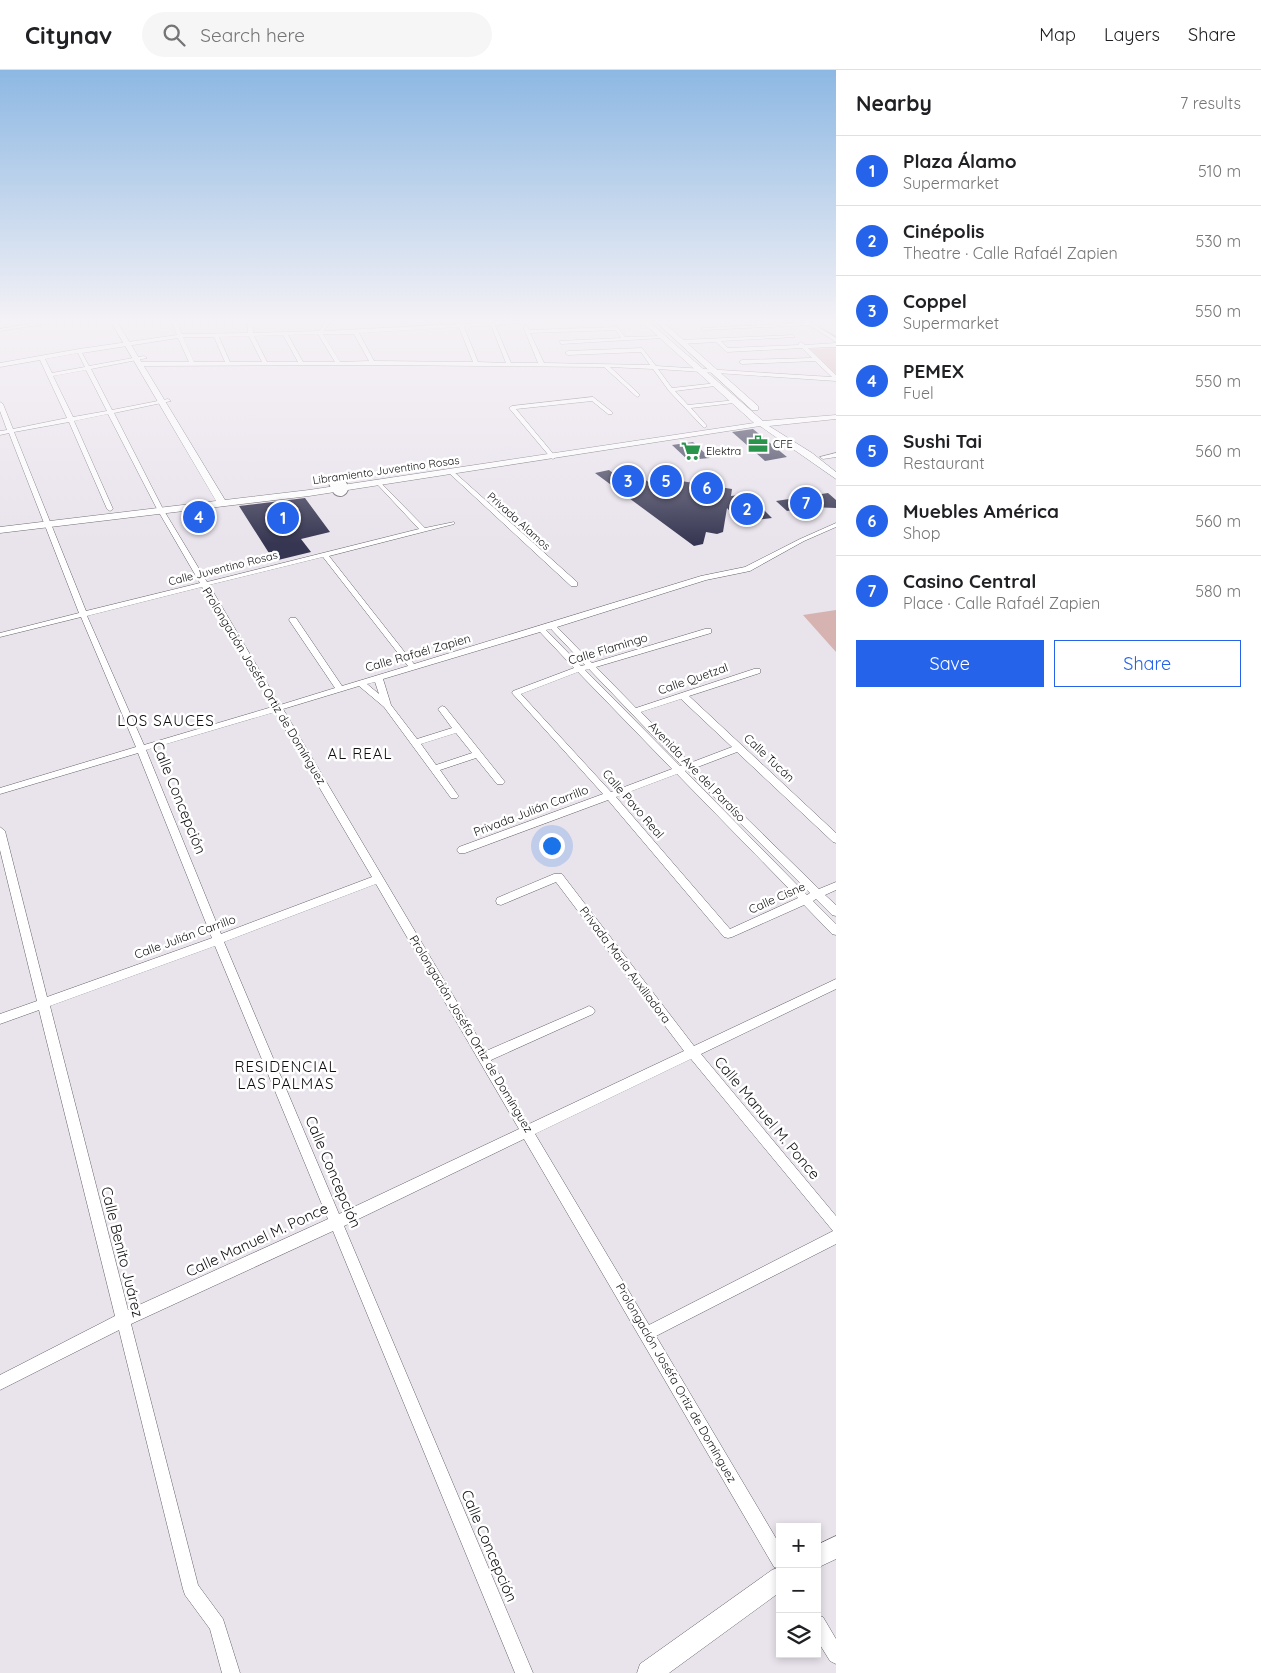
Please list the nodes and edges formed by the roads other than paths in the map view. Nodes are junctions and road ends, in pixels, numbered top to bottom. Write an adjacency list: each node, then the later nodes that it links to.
1 (59, 395): 16 (street)
2 (102, 395): 12 (street, Prolongación Joséfa Ortiz de Domínguez)
3 (161, 395): 7 (main road)
4 (676, 395): 10 (street)
5 (726, 395): 8 (main road)
6 (738, 395): 17 (main road)
7 (165, 402): 12 (street); 30 (main road)
8 (734, 402): 10 (street); 15 (main road)
9 (0, 404): 20 (street, Calle Concepción)
10 (687, 407): 19 (street)
11 (836, 410): 17 (main road)
12 (111, 411): 16 (street); 31 (street, Prolongación Joséfa Ortiz de Domínguez)
13 (610, 413): 22 (street)
14 (836, 417): 18 (main road, Libramiento Juventino Rosas)
15 (752, 418): 17 (main road); 19 (main road, Libramiento Juventino Rosas)
16 (71, 420): 20 (street); 32 (street)
17 (762, 420): 18 (main road, Libramiento Juventino Rosas); 22 (main road, Libramiento Juventino Rosas); 27 (main road)
18 (773, 422): 24 (main road)
19 (704, 426): 22 (main road, Libramiento Juventino Rosas)
20 (10, 431): 21 (street); 33 (street, Calle Concepción)
21 (0, 433)
22 (551, 453): 26 (main road, Libramiento Juventino Rosas); 29 (main road, Libramiento Juventino Rosas)
23 (836, 455): 24 (street)
24 (823, 457): 25 (main road)
25 (836, 467)
26 (451, 472): 28 (main road, Libramiento Juventino Rosas); 40 (street, Privada Alamos)
27 (836, 476)
28 (379, 483): 29 (main road, Libramiento Juventino Rosas); 38 (street)
29 (338, 485): 30 (main road, Libramiento Juventino Rosas)
30 (224, 499): 31 (main road, Libramiento Juventino Rosas)
31 (158, 506): 32 (main road, Libramiento Juventino Rosas); 33 (main road, Libramiento Juventino Rosas); 41 (street, Prolongación Joséfa Ortiz de Domínguez)
32 (110, 509): 33 (main road, Libramiento Juventino Rosas)
33 (47, 520): 34 (main road, Libramiento Juventino Rosas); 37 (main road, Libramiento Juventino Rosas); 42 (street, Calle Concepción)
34 (0, 523)
35 (452, 523): 38 (street, Calle Juventino Rosas)
36 (836, 524): 44 (street, Calle Rafaél Zapien)
37 (0, 530)
38 (423, 530): 39 (street, Calle Juventino Rosas)
39 (325, 555): 41 (street, Calle Juventino Rosas); 49 (street)
40 (574, 584)
41 (205, 585): 42 (street, Calle Juventino Rosas); 58 (street, Prolongación Joséfa Ortiz de Domínguez)
42 (83, 614): 47 (street, Calle Juventino Rosas); 63 (street, Calle Concepción)
43 (293, 620): 54 (street)
44 (552, 626): 45 (street, Calle Rafaél Zapien); 48 (street, Avenida Ave del Paraíso)
45 (542, 630): 49 (street, Calle Rafaél Zapien); 50 (street, Avenida Ave del Paraíso)
46 (708, 631): 48 (street, Calle Flamingo)
47 (0, 635)
48 (590, 665): 50 (street, Calle Flamingo); 60 (street, Avenida Ave del Paraíso)
49 (413, 668): 52 (street, Calle Rafaél Zapien)
50 (579, 669): 55 (street, Calle Flamingo); 68 (street, Avenida Ave del Paraíso)
51 (757, 671): 56 (street, Calle Quetzal)
52 (378, 678): 53 (street, Calle Rafaél Zapien); 57 (street)
53 (360, 684): 54 (street, Calle Rafaél Zapien); 57 (street)
54 (340, 689): 58 (street, Calle Rafaél Zapien)
55 (516, 693): 71 (street, Calle Pavo Real)
56 (683, 696): 60 (street, Calle Quetzal); 64 (street, Calle Tucán)
57 (387, 705): 62 (street)
58 (277, 708): 63 (street, Calle Rafaél Zapien); 76 (street, Prolongación Joséfa Ortiz de Domínguez)
59 (442, 709): 61 (street)
60 (636, 712): 66 (street, Avenida Ave del Paraíso)
61 (458, 729): 62 (street); 65 (street)
62 (414, 743): 67 (street)
63 (141, 748): 70 (street, Calle Rafaél Zapien); 84 (street, Calle Concepción)
64 (739, 748): 66 (street); 74 (street, Calle Tucán)
65 (478, 754): 67 (street); 69 (street)
66 (688, 766): 68 (street); 78 (street, Avenida Ave del Paraíso)
67 (434, 769): 72 (street)
68 (677, 770): 71 (street); 79 (street, Avenida Ave del Paraíso)
69 (500, 782)
70 (0, 791)
71 (609, 795): 75 (street, Privada Julián Carrillo); 83 (street, Calle Pavo Real)
72 (454, 796)
73 (0, 831): 86 (street, Calle Benito Juárez)
74 (836, 840)
75 (462, 850)
76 (378, 879): 84 (street, Calle Julián Carrillo); 90 (street, Prolongación Joséfa Ortiz de Domínguez)
77 (836, 886): 78 (street, Calle Cisne)
78 (818, 894): 79 (street, Calle Cisne); 81 (street, Avenida Ave del Paraíso)
79 (805, 899): 82 (street, Avenida Ave del Paraíso); 83 (street, Calle Cisne)
80 (501, 901): 89 (street, Privada María Auxiliadora)
81 (836, 912)
82 (836, 932)
83 (728, 934)
84 (218, 940): 86 (street, Calle Julián Carrillo); 92 (street, Calle Concepción)
85 (836, 984): 89 (street, Calle Manuel M. Ponce)
86 (42, 1004): 88 (street, Calle Julián Carrillo); 95 (street, Calle Benito Juárez)
87 (589, 1011): 90 (street)
88 (0, 1020)
89 (693, 1053): 91 (street, Calle Manuel M. Ponce); 93 (street, Calle Manuel M. Ponce)
90 (484, 1057): 91 (street, Prolongación Joséfa Ortiz de Domínguez)
91 (528, 1130): 92 (street, Calle Manuel M. Ponce); 96 (street, Prolongación Joséfa Ortiz de Domínguez)
92 (337, 1222): 95 (street, Calle Manuel M. Ponce); 105 (street, Calle Concepción)
93 (836, 1226)
94 (836, 1236): 96 (street)
95 (123, 1320): 97 (street, Calle Manuel M. Ponce); 104 (street, Calle Benito Juárez)
96 (646, 1333): 99 (street, Prolongación Joséfa Ortiz de Domínguez)
97 (0, 1383)
98 (836, 1547): 100 (main road)
99 (776, 1553)
100 (821, 1555)
101 (776, 1581): 106 (main road)
102 (821, 1630): 103 (street)
103 (836, 1654)
104 (231, 1673)
105 (524, 1673)
106 (649, 1673)

